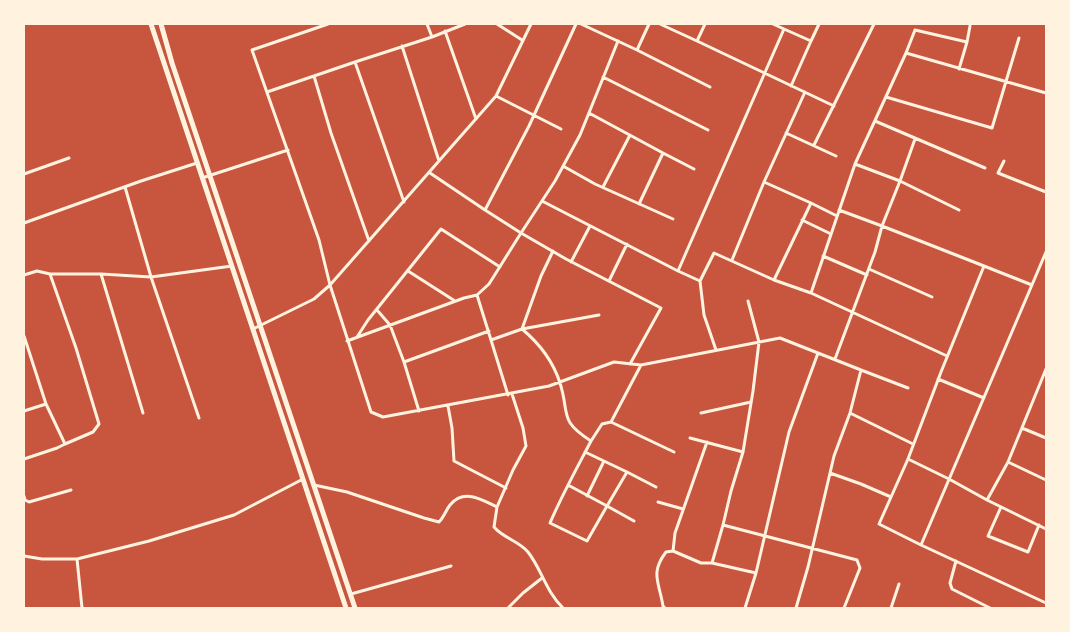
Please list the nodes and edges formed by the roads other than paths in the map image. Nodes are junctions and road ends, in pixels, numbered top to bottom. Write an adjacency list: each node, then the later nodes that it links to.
1 (151, 24): 59 (main road)
2 (161, 24): 66 (main road)
3 (327, 24): 37 (street)
4 (427, 24): 19 (street)
5 (464, 24): 18 (street)
6 (497, 24): 21 (street)
7 (530, 24): 21 (street)
8 (576, 24): 44 (street)
9 (581, 24): 22 (street)
10 (649, 24): 27 (street)
11 (660, 24): 23 (street)
12 (705, 24): 23 (street)
13 (773, 24): 17 (street)
14 (819, 24): 24 (street)
15 (874, 24): 42 (street)
16 (970, 26): 25 (street)
17 (784, 29): 24 (street); 31 (street)
18 (445, 31): 19 (street); 45 (street)
19 (432, 37): 26 (street)
20 (1019, 38): 34 (street)
21 (522, 40): 40 (street)
22 (618, 41): 27 (street); 33 (street)
23 (697, 41): 31 (street)
24 (811, 41): 35 (street)
25 (967, 42): 28 (street); 30 (street)
26 (402, 46): 29 (street); 57 (street)
27 (637, 50): 36 (street)
28 (906, 53): 30 (street); 41 (street)
29 (355, 62): 32 (street); 74 (street)
30 (960, 69): 34 (street)
31 (764, 74): 35 (street); 100 (street)
32 (314, 76): 37 (street); 88 (street)
33 (603, 77): 43 (street); 48 (street)
34 (1007, 82): 39 (street); 41 (street)
35 (791, 86): 38 (street)
36 (710, 87)
37 (267, 92): 53 (street)
38 (805, 92): 42 (street); 49 (street)
39 (1046, 93)
40 (496, 96): 44 (street); 45 (street)
41 (886, 97): 46 (street)
42 (834, 106): 52 (street)
43 (589, 113): 50 (street); 61 (street)
44 (534, 115): 47 (street); 77 (street)
45 (476, 119): 57 (street)
46 (874, 121): 51 (street); 60 (street)
47 (561, 129)
48 (708, 130)
49 (786, 133): 52 (street); 69 (street)
50 (630, 135): 54 (street); 71 (street)
51 (915, 139): 62 (street); 68 (street)
52 (814, 146): 55 (street)
53 (288, 150): 66 (street); 109 (street)
54 (663, 153): 63 (street); 76 (street)
55 (836, 156)
56 (69, 158): 65 (street)
57 (440, 161): 64 (street)
58 (1004, 161): 72 (street)
59 (197, 163): 67 (main road); 70 (street)
60 (855, 164): 68 (street); 78 (street)
61 (563, 166): 71 (street); 73 (street)
62 (985, 168)
63 (694, 169)
64 (430, 173): 74 (street); 77 (street)
65 (24, 174)
66 (210, 175): 67 (street); 120 (main road)
67 (202, 178): 95 (main road)
68 (900, 181): 79 (street); 85 (street)
69 (764, 182): 75 (street); 93 (street)
70 (125, 187): 83 (street); 105 (street)
71 (603, 188): 76 (street)
72 (1046, 192)
73 (542, 201): 84 (street); 86 (street)
74 (404, 202): 88 (street)
75 (811, 203): 80 (street); 82 (street)
76 (640, 204): 81 (street)
77 (485, 210): 86 (street)
78 (839, 210): 80 (street); 85 (street)
79 (958, 210)
80 (837, 216): 87 (street)
81 (672, 219)
82 (802, 220): 87 (street); 106 (street)
83 (24, 223)
84 (590, 226): 89 (street); 94 (street)
85 (882, 226): 96 (street); 98 (street)
86 (521, 233): 90 (street); 97 (street)
87 (831, 234): 92 (street)
88 (369, 241): 109 (street)
89 (627, 244): 100 (street); 107 (street)
90 (553, 251): 94 (street); 122 (street)
91 (1046, 252): 110 (street)
92 (823, 256): 104 (street); 111 (street)
93 (732, 260): 106 (street); 108 (street)
94 (571, 262): 107 (street)
95 (232, 266): 105 (street); 121 (main road)
96 (984, 266): 110 (street); 131 (street)
97 (500, 267): 99 (street); 112 (street)
98 (869, 269): 104 (street); 113 (street)
99 (408, 271): 114 (street); 116 (street)
100 (678, 271): 108 (street)
101 (50, 274): 102 (street); 103 (street); 158 (street)
102 (101, 274): 105 (street); 148 (street)
103 (24, 275)
104 (867, 275): 117 (street)
105 (151, 278): 151 (street)
106 (774, 280): 111 (street)
107 (609, 281): 134 (street)
108 (700, 281): 129 (street)
109 (330, 285): 120 (street); 127 (street)
110 (1032, 285): 142 (street)
111 (810, 293): 117 (street)
112 (477, 295): 114 (street); 123 (street)
113 (932, 297)
114 (455, 301): 119 (street)
115 (748, 301): 128 (street)
116 (376, 310): 119 (street); 125 (street)
117 (853, 312): 131 (street); 132 (street)
118 (599, 314): 122 (street)
119 (390, 325): 125 (street); 133 (street)
120 (261, 326): 121 (street); 172 (main road)
121 (253, 329): 169 (main road)
122 (522, 330): 126 (street); 139 (street)
123 (489, 331): 126 (street); 133 (street)
124 (24, 336): 144 (street)
125 (357, 337): 127 (street)
126 (491, 340): 141 (street)
127 (347, 341): 147 (street)
128 (759, 342): 129 (street); 130 (street); 143 (street)
129 (716, 350): 135 (street)
130 (818, 353): 132 (street); 190 (street)
131 (947, 356): 138 (street)
132 (835, 359): 137 (street)
133 (404, 362): 147 (street)
134 (630, 364): 135 (street); 139 (street)
135 (641, 365): 152 (street)
136 (1046, 369): 153 (street)
137 (861, 370): 140 (street); 150 (street)
138 (938, 379): 142 (street); 159 (street)
139 (560, 382): 141 (street); 156 (street)
140 (908, 388)
141 (510, 394): 145 (street); 175 (street)
142 (984, 398): 170 (street)
143 (751, 402): 149 (street); 162 (street)
144 (46, 404): 146 (street); 158 (street)
145 (448, 406): 147 (street); 175 (street)
146 (24, 411)
147 (419, 411)
148 (143, 413)
149 (701, 413)
150 (850, 413): 159 (street); 168 (street)
151 (198, 418)
152 (611, 422): 156 (street); 161 (street)
153 (1022, 428): 155 (street); 166 (street)
154 (690, 438): 157 (street)
155 (1046, 438)
156 (591, 441): 160 (street)
157 (707, 442): 162 (street); 185 (street)
158 (64, 444): 163 (street)
159 (913, 444): 164 (street)
160 (585, 452): 165 (street); 173 (street)
161 (674, 452)
162 (743, 452): 187 (street)
163 (24, 459)
164 (908, 459): 170 (street); 179 (street)
165 (604, 461): 167 (street); 178 (street)
166 (1008, 462): 171 (street); 180 (street)
167 (627, 472): 174 (street); 182 (street)
168 (830, 473): 179 (street); 192 (street)
169 (303, 479): 195 (street); 205 (main road)
170 (949, 479): 180 (street); 191 (street)
171 (1046, 480)
172 (314, 485): 183 (street); 202 (main road)
173 (568, 485): 178 (street); 182 (street)
174 (656, 487)
175 (506, 488): 183 (street)
176 (71, 490): 177 (street)
177 (24, 496)
178 (587, 496): 182 (street)
179 (891, 497): 191 (street)
180 (988, 500): 184 (street)
181 (658, 502): 185 (street)
182 (607, 506): 186 (street)
183 (497, 507): 200 (street)
184 (1001, 507): 188 (street); 188 (street)
185 (683, 509): 193 (street)
186 (634, 521)
187 (723, 525): 190 (street); 197 (street)
188 (1039, 525): 189 (street)
189 (1046, 528)
190 (765, 536): 192 (street); 199 (street)
191 (921, 545): 196 (street)
192 (812, 548): 211 (street); 212 (street)
193 (674, 551): 197 (street); 209 (street)
194 (24, 556): 195 (street)
195 (77, 558): 204 (street)
196 (956, 561): 203 (street); 214 (street)
197 (712, 563): 199 (street)
198 (451, 566): 202 (street)
199 (756, 573): 210 (street)
200 (542, 578): 207 (street); 208 (street)
201 (899, 584): 213 (street)
202 (351, 594): 206 (main road)
203 (1046, 603)
204 (82, 608)
205 (346, 608)
206 (355, 608)
207 (508, 608)
208 (563, 608)
209 (665, 608)
210 (745, 608)
211 (796, 608)
212 (844, 608)
213 (891, 608)
214 (990, 608)

